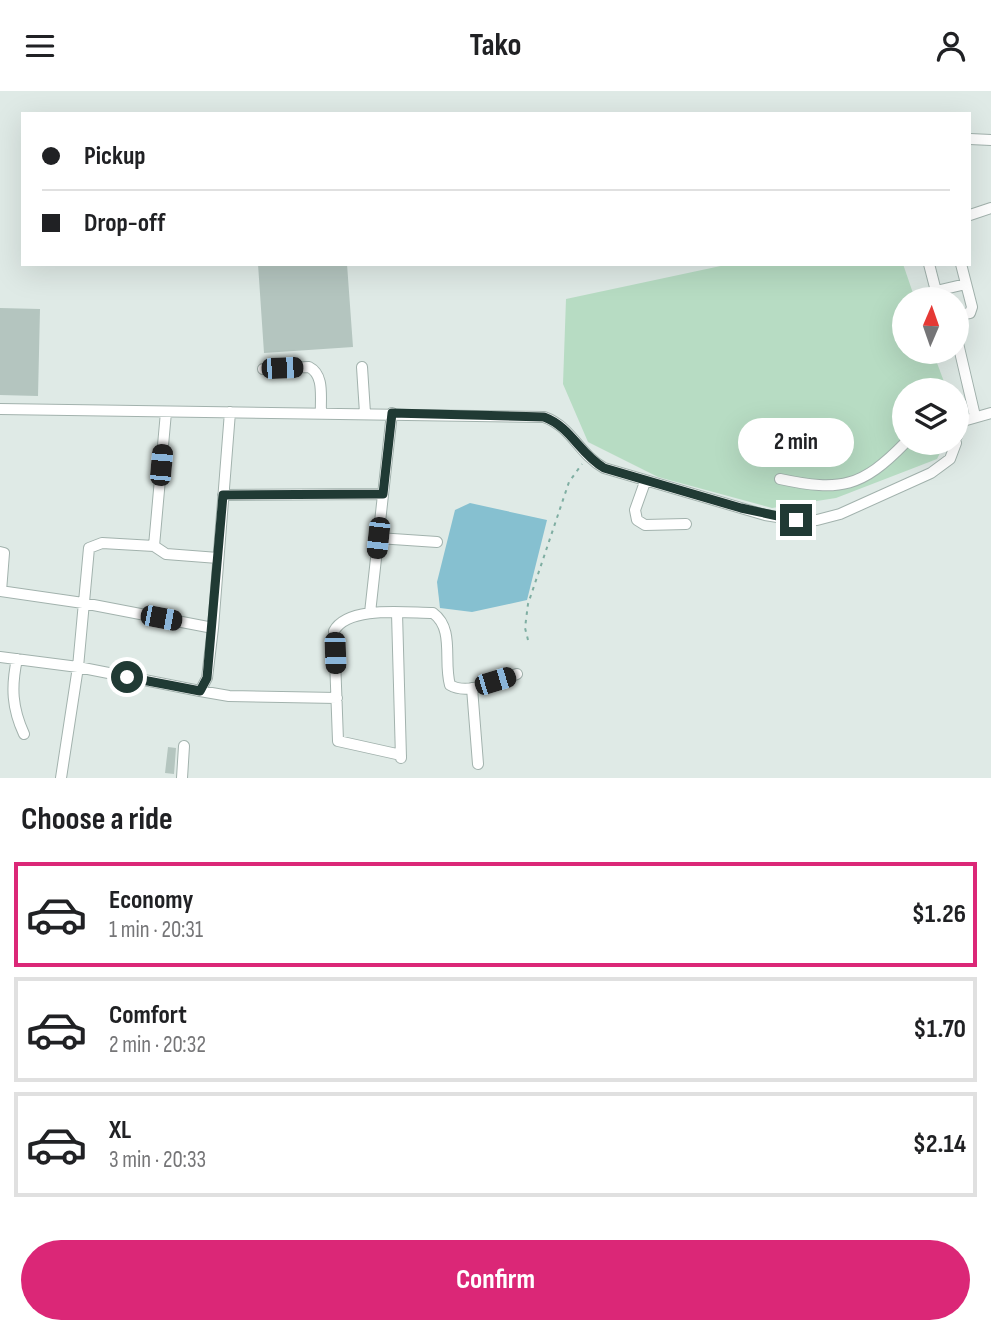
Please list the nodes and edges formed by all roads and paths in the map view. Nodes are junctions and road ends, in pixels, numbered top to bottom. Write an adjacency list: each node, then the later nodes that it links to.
1 (971, 139): 2 (street)
2 (991, 140)
3 (991, 208): 4 (street)
4 (971, 215)
5 (930, 266): 8 (street)
6 (962, 266): 7 (street)
7 (966, 284): 9 (street); 10 (street)
8 (935, 287)
9 (958, 287)
10 (967, 287)
11 (963, 364): 21 (street)
12 (362, 367): 18 (street)
13 (263, 369): 17 (street)
14 (0, 409): 15 (street)
15 (166, 412): 16 (street); 33 (street)
16 (230, 412): 17 (street); 29 (street)
17 (321, 413): 18 (street)
18 (365, 413): 19 (street)
19 (392, 413): 25 (street); 28 (street)
20 (991, 413): 21 (street)
21 (975, 416): 22 (street)
22 (969, 418)
23 (894, 455): 26 (street)
24 (952, 455): 27 (street)
25 (588, 459): 27 (street); 41 (path)
26 (780, 479)
27 (645, 482): 30 (street)
28 (383, 494): 29 (street); 31 (street)
29 (223, 495): 35 (street)
30 (686, 524)
31 (378, 538): 32 (street); 38 (street)
32 (437, 542)
33 (153, 546): 35 (street); 37 (street)
34 (0, 552): 36 (street)
35 (218, 558): 40 (street)
36 (1, 591): 37 (street)
37 (83, 603): 40 (street); 44 (street)
38 (370, 613): 39 (street); 48 (street)
39 (397, 613): 46 (street); 48 (street)
40 (213, 628): 47 (street)
41 (528, 641)
42 (0, 657): 43 (street)
43 (17, 659): 44 (street); 49 (street)
44 (78, 667): 47 (street); 52 (street)
45 (517, 674): 46 (street)
46 (472, 688): 51 (street)
47 (200, 691): 48 (street)
48 (337, 698)
49 (24, 734)
50 (184, 746): 53 (street)
51 (478, 764)
52 (61, 778)
53 (182, 778)

